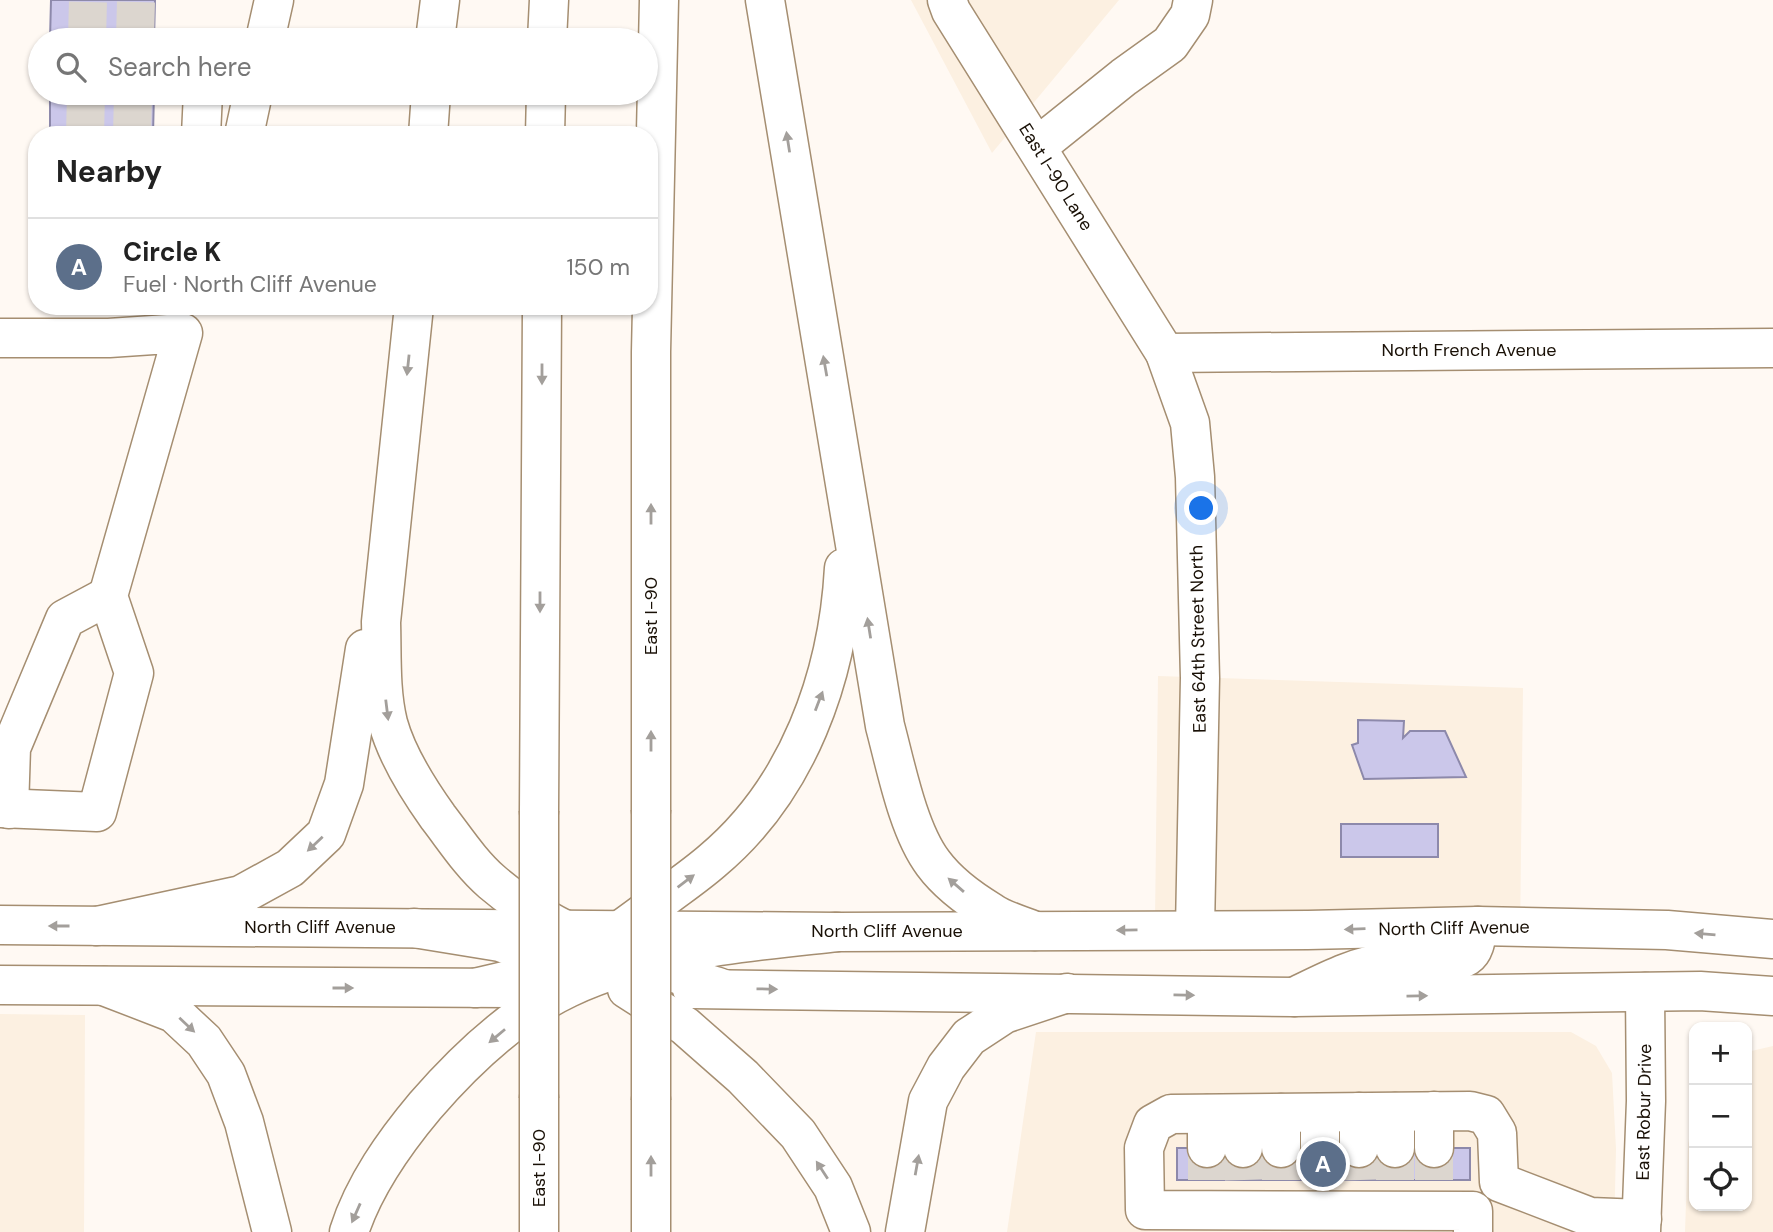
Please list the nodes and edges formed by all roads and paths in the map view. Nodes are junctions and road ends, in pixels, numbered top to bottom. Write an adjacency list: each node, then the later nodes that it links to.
1 (274, 0): 8 (main road)
2 (440, 0): 9 (main road)
3 (548, 0): 10 (main road)
4 (659, 0): 11 (main road, East I-90, one-way to 4, bridge)
5 (765, 0): 32 (main road, one-way to 5)
6 (947, 0): 22 (main road, East I-90 Lane)
7 (1193, 0): 22 (main road)
8 (268, 28)
9 (436, 28)
10 (547, 28)
11 (658, 44)
12 (202, 105): 17 (main road)
13 (250, 105): 18 (main road)
14 (430, 105): 19 (main road)
15 (546, 105): 20 (main road)
16 (657, 105): 21 (main road, East I-90, one-way to 16, bridge)
17 (201, 126)
18 (246, 126)
19 (429, 126)
20 (545, 126)
21 (656, 126)
22 (1038, 146): 30 (main road, East I-90 Lane)
23 (413, 315): 31 (main road, one-way to 31)
24 (542, 315): 58 (main road, East I-90, one-way to 58, bridge)
25 (652, 315): 59 (main road, East I-90, one-way to 25, bridge)
26 (187, 320): 27 (main road); 33 (main road)
27 (110, 322): 28 (main road)
28 (0, 338)
29 (1773, 348): 30 (main road, North French Avenue)
30 (1165, 353): 38 (main road, East 64th Street North)
31 (402, 423): 36 (main road, one-way to 36); 41 (main road, one-way to 41)
32 (837, 433): 39 (main road, one-way to 32); 41 (main road, one-way to 32)
33 (108, 596): 34 (main road); 34 (main road)
34 (5, 809)
35 (0, 925): 36 (main road, North Cliff Avenue, one-way to 35)
36 (97, 926): 41 (main road, North Cliff Avenue)
37 (1478, 926): 38 (main road, North Cliff Avenue, one-way to 38); 40 (main road, North Cliff Avenue, one-way to 37); 47 (main road)
38 (1195, 929): 39 (main road, North Cliff Avenue, one-way to 39)
39 (1035, 931): 41 (main road, North Cliff Avenue)
40 (1773, 939)
41 (597, 960): 43 (main road, one-way to 41); 45 (main road, one-way to 45); 57 (main road, one-way to 57); 60 (main road, one-way to 41)
42 (0, 985): 43 (main road)
43 (104, 986): 56 (main road, one-way to 56)
44 (1644, 992): 46 (main road); 47 (main road, one-way to 44); 55 (main road, East Robur Drive)
45 (1067, 993): 47 (main road, one-way to 47); 61 (main road, one-way to 45)
46 (1773, 996)
47 (1294, 998)
48 (1434, 1111): 51 (main road); 52 (main road); 53 (main road)
49 (1281, 1163): 49 (main road); 50 (main road); 50 (main road)
50 (1320, 1163): 51 (main road); 51 (main road)
51 (1377, 1163): 52 (main road)
52 (1434, 1180): 54 (main road)
53 (1499, 1182): 54 (main road); 55 (main road)
54 (1473, 1221)
55 (1641, 1225)
56 (272, 1232)
57 (349, 1232)
58 (539, 1232)
59 (651, 1232)
60 (851, 1232)
61 (905, 1232)

